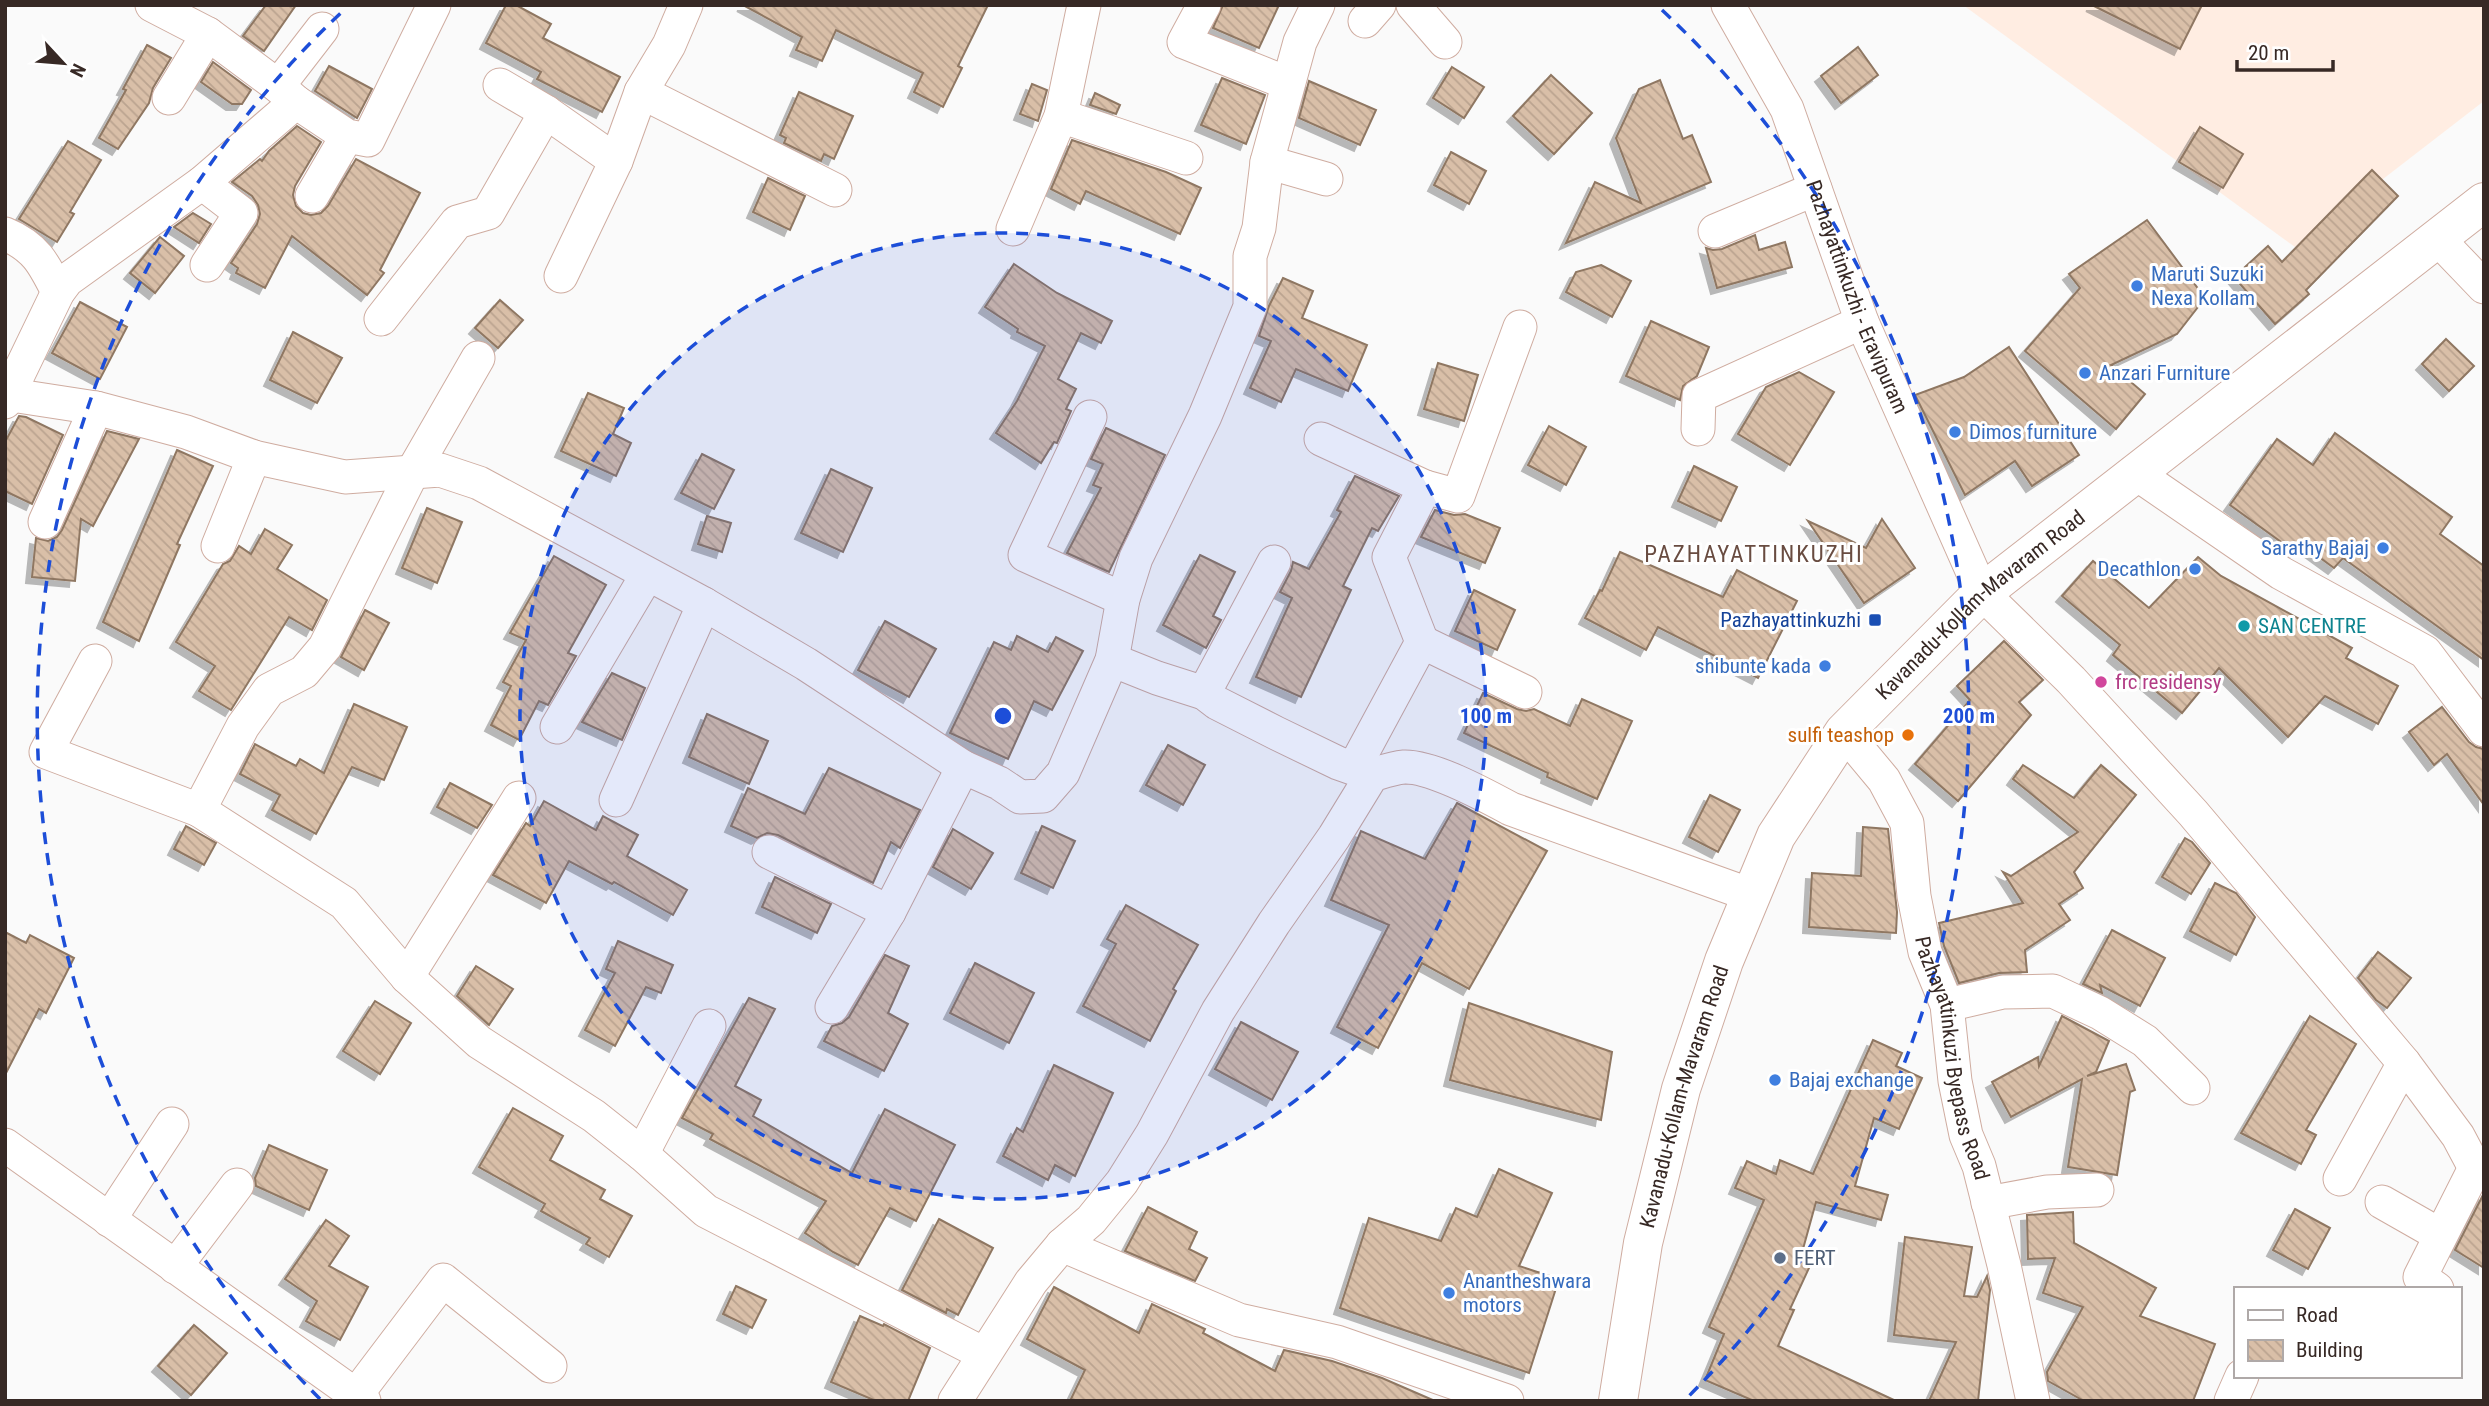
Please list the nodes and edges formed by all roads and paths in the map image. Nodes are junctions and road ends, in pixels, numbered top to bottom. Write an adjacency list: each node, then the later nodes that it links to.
1 (152, 5): 9 (street)
2 (434, 5): 19 (street)
3 (686, 5): 14 (street)
4 (1084, 5): 18 (street)
5 (1204, 5): 12 (street)
6 (1318, 5): 12 (street)
7 (1413, 5): 11 (street)
8 (1728, 5): 25 (street, Pazhayattinkuzhi - Eravipuram)
9 (194, 20): 15 (street); 16 (street)
10 (322, 30): 15 (street)
11 (1445, 42)
12 (1287, 82): 22 (street)
13 (500, 85): 17 (street)
14 (641, 92): 21 (street); 26 (street)
15 (287, 94): 19 (street); 24 (street)
16 (169, 97)
17 (546, 111): 21 (street); 37 (street)
18 (1060, 116): 20 (street); 29 (street)
19 (347, 136): 27 (street)
20 (1186, 158)
21 (616, 161): 34 (street)
22 (1267, 162): 23 (street); 55 (street)
23 (1326, 179)
24 (202, 183): 33 (street); 36 (street)
25 (1815, 189): 30 (street); 38 (street, Pazhayattinkuzhi - Eravipuram)
26 (835, 190)
27 (312, 196)
28 (2484, 202): 32 (main road, Kavanadu-Kollam-Mavaram Road)
29 (1013, 229)
30 (1715, 232)
31 (5, 234): 36 (street)
32 (2437, 238): 35 (street); 48 (main road, Kavanadu-Kollam-Mavaram Road)
33 (206, 265)
34 (561, 275)
35 (2484, 287)
36 (58, 292): 41 (street)
37 (381, 320)
38 (1862, 322): 44 (street); 54 (street, Pazhayattinkuzhi - Eravipuram)
39 (1520, 327): 49 (street)
40 (478, 358): 47 (street)
41 (6, 397): 42 (street)
42 (96, 408): 46 (street); 50 (street)
43 (1090, 417): 55 (street)
44 (1698, 429)
45 (1321, 439): 49 (street)
46 (254, 457): 47 (street); 51 (street)
47 (413, 471): 53 (street); 69 (street)
48 (2134, 472): 54 (main road, Kavanadu-Kollam-Mavaram Road); 63 (street)
49 (1425, 487): 57 (street)
50 (45, 522)
51 (218, 545)
52 (1273, 562): 61 (street)
53 (647, 575): 56 (street); 62 (street)
54 (1982, 593): 64 (main road, Kavanadu-Kollam-Mavaram Road); 77 (street)
55 (1123, 599): 58 (street)
56 (704, 604): 65 (street); 68 (street)
57 (1422, 642): 60 (street); 66 (street)
58 (1111, 660): 61 (street); 65 (street)
59 (95, 661): 69 (street)
60 (1525, 692)
61 (1204, 693): 66 (street)
62 (557, 727)
63 (2484, 730)
64 (1844, 732): 71 (main road, Kavanadu-Kollam-Mavaram Road); 74 (street, Pazhayattinkuzi Byepass Road)
65 (963, 767): 72 (street)
66 (1363, 771): 71 (street); 90 (street)
67 (519, 798): 73 (street)
68 (616, 800)
69 (198, 810): 73 (street)
70 (769, 852): 72 (street)
71 (1751, 895): 99 (main road, Kavanadu-Kollam-Mavaram Road)
72 (889, 912): 75 (street)
73 (407, 977): 81 (street)
74 (1947, 1005): 78 (street); 87 (street, Pazhayattinkuzi Byepass Road)
75 (832, 1007)
76 (709, 1026): 81 (street)
77 (2404, 1063): 82 (street); 83 (street)
78 (2193, 1088)
79 (172, 1124): 88 (street)
80 (5, 1145): 88 (street)
81 (642, 1154): 93 (street)
82 (2479, 1171): 89 (street)
83 (2340, 1179)
84 (237, 1185): 91 (street)
85 (2097, 1189): 87 (street)
86 (2382, 1202): 89 (street)
87 (1988, 1203): 100 (street, Pazhayattinkuzi Byepass Road)
88 (109, 1220): 91 (street)
89 (2440, 1235): 92 (street)
90 (1062, 1245): 93 (street); 98 (street)
91 (175, 1267): 96 (street)
92 (2434, 1287)
93 (984, 1354): 97 (street)
94 (550, 1366): 96 (street)
95 (2241, 1378): 101 (street)
96 (360, 1398)
97 (955, 1401)
98 (1507, 1401)
99 (1618, 1401)
100 (2034, 1401)
101 (2231, 1401)

